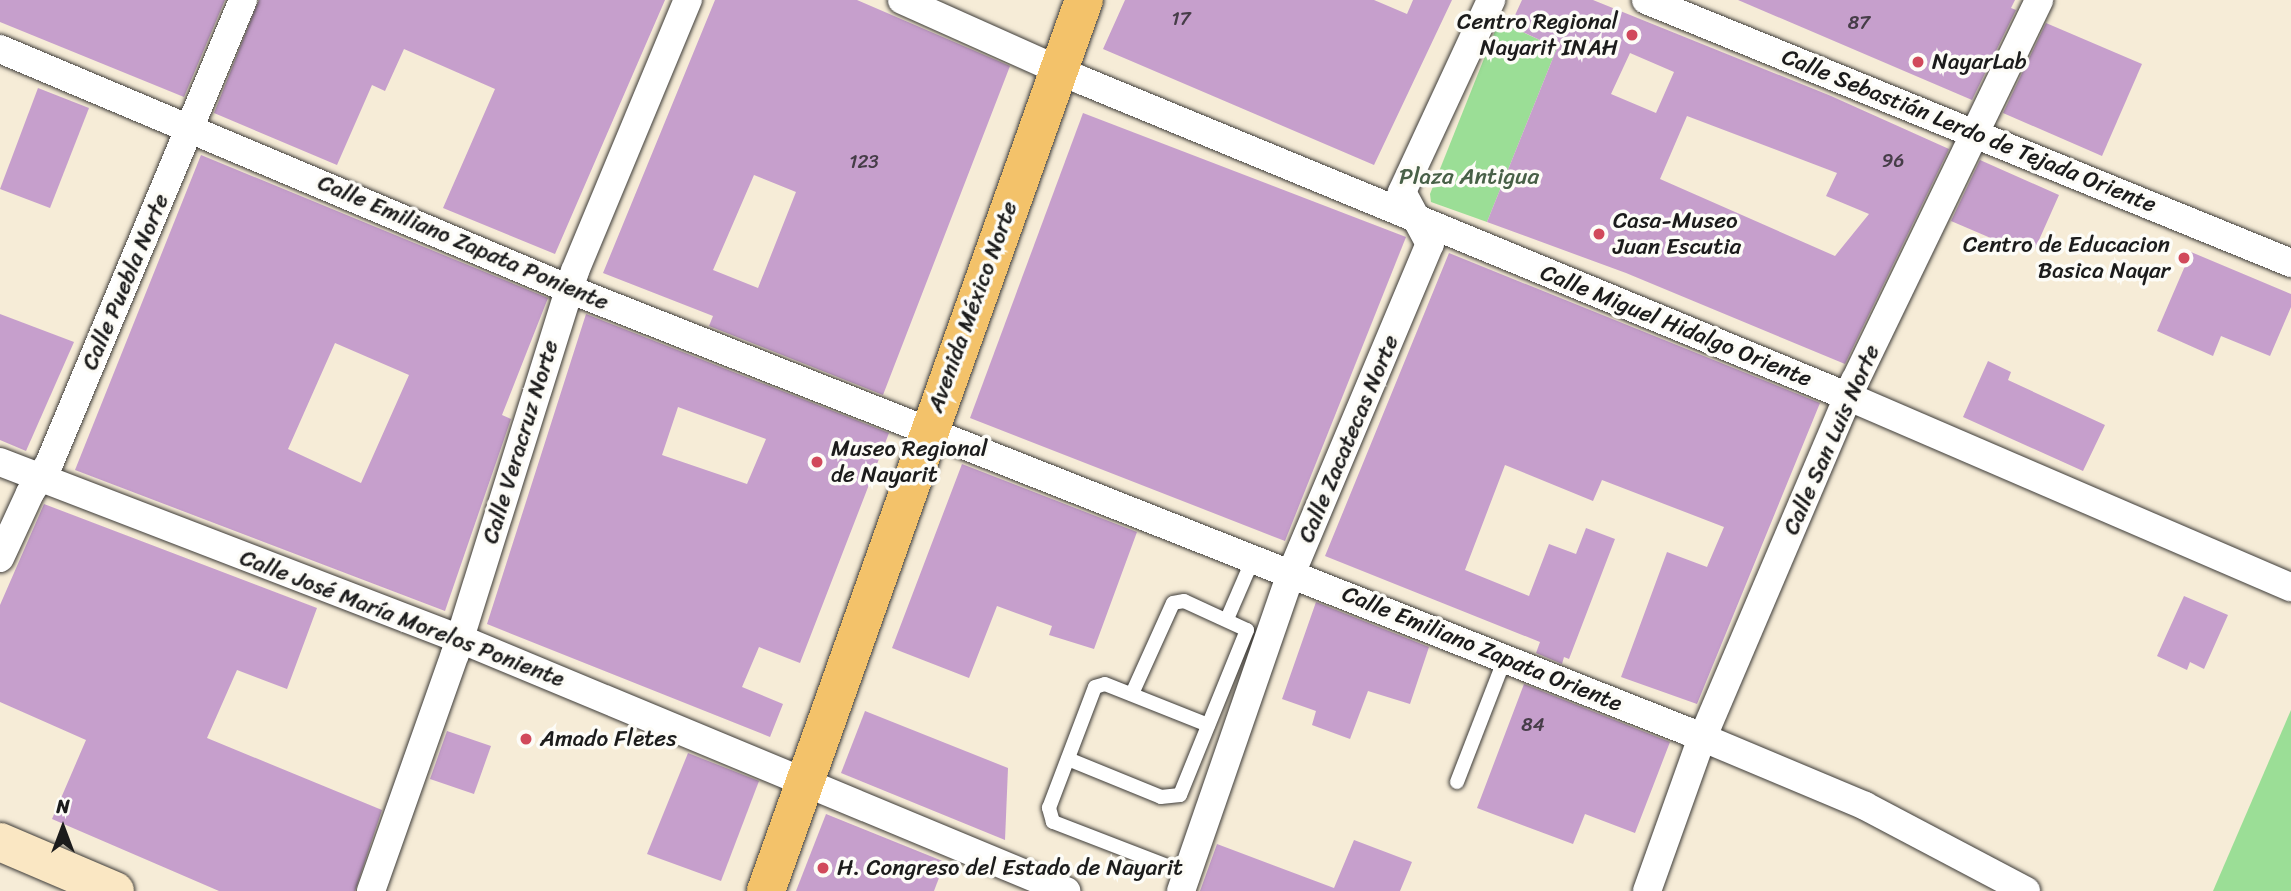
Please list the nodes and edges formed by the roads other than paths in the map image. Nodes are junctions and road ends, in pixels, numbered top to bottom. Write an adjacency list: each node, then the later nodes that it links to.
1 (243, 0): 10 (street, Calle Puebla Norte)
2 (688, 0): 14 (street, Calle Veracruz Norte)
3 (902, 0): 9 (street, Calle Miguel Hidalgo Oriente)
4 (1084, 0): 9 (main road, Avenida México Norte)
5 (1492, 0): 12 (street)
6 (1646, 0): 11 (street, Calle Sebastián Lerdo de Tejada Oriente)
7 (2039, 0): 11 (street, Calle San Luis Norte)
8 (0, 49): 10 (street, Calle Emiliano Zapata Poniente)
9 (1058, 70): 12 (street, Calle Miguel Hidalgo Oriente); 16 (main road, Avenida México Norte)
10 (190, 126): 14 (street, Calle Emiliano Zapata Poniente); 18 (street, Calle Puebla Norte)
11 (1978, 134): 13 (street, Calle Sebastián Lerdo de Tejada Oriente); 15 (street, Calle San Luis Norte)
12 (1423, 223): 15 (street, Calle Miguel Hidalgo Oriente); 21 (street, Calle Zacatecas Norte)
13 (2291, 263)
14 (569, 289): 16 (street, Calle Emiliano Zapata Poniente); 24 (street, Calle Veracruz Norte)
15 (1849, 397): 22 (street, Calle Miguel Hidalgo Oriente); 28 (street, Calle San Luis Norte)
16 (928, 431): 20 (street, Calle Emiliano Zapata Oriente); 30 (main road, Avenida México Norte)
17 (0, 462): 18 (street, Calle José María Morelos Poniente)
18 (42, 479): 19 (street, Calle Puebla Norte); 24 (street, Calle José María Morelos Poniente)
19 (0, 558)
20 (1253, 559): 21 (street, Calle Emiliano Zapata Oriente); 23 (lane)
21 (1291, 574): 25 (street, Calle Emiliano Zapata Oriente); 33 (street, Calle Zacatecas Norte)
22 (2291, 587)
23 (1227, 619): 26 (lane); 27 (lane)
24 (459, 640): 30 (street, Calle José María Morelos Poniente); 35 (street, Calle Veracruz Norte)
25 (1505, 658): 28 (street, Calle Emiliano Zapata Oriente); 31 (lane)
26 (1132, 694): 27 (lane); 29 (lane)
27 (1208, 725): 29 (lane)
28 (1703, 738): 38 (street, Calle San Luis Norte); 39 (street, Calle Emiliano Zapata Oriente)
29 (1068, 759): 33 (lane)
30 (803, 779): 36 (main road, Avenida México Norte); 37 (street, Calle José María Morelos Poniente)
31 (1457, 782)
32 (0, 842): 34 (main road)
33 (1184, 882)
34 (115, 891)
35 (372, 891)
36 (766, 891)
37 (1066, 891)
38 (1647, 891)
39 (2026, 891)

